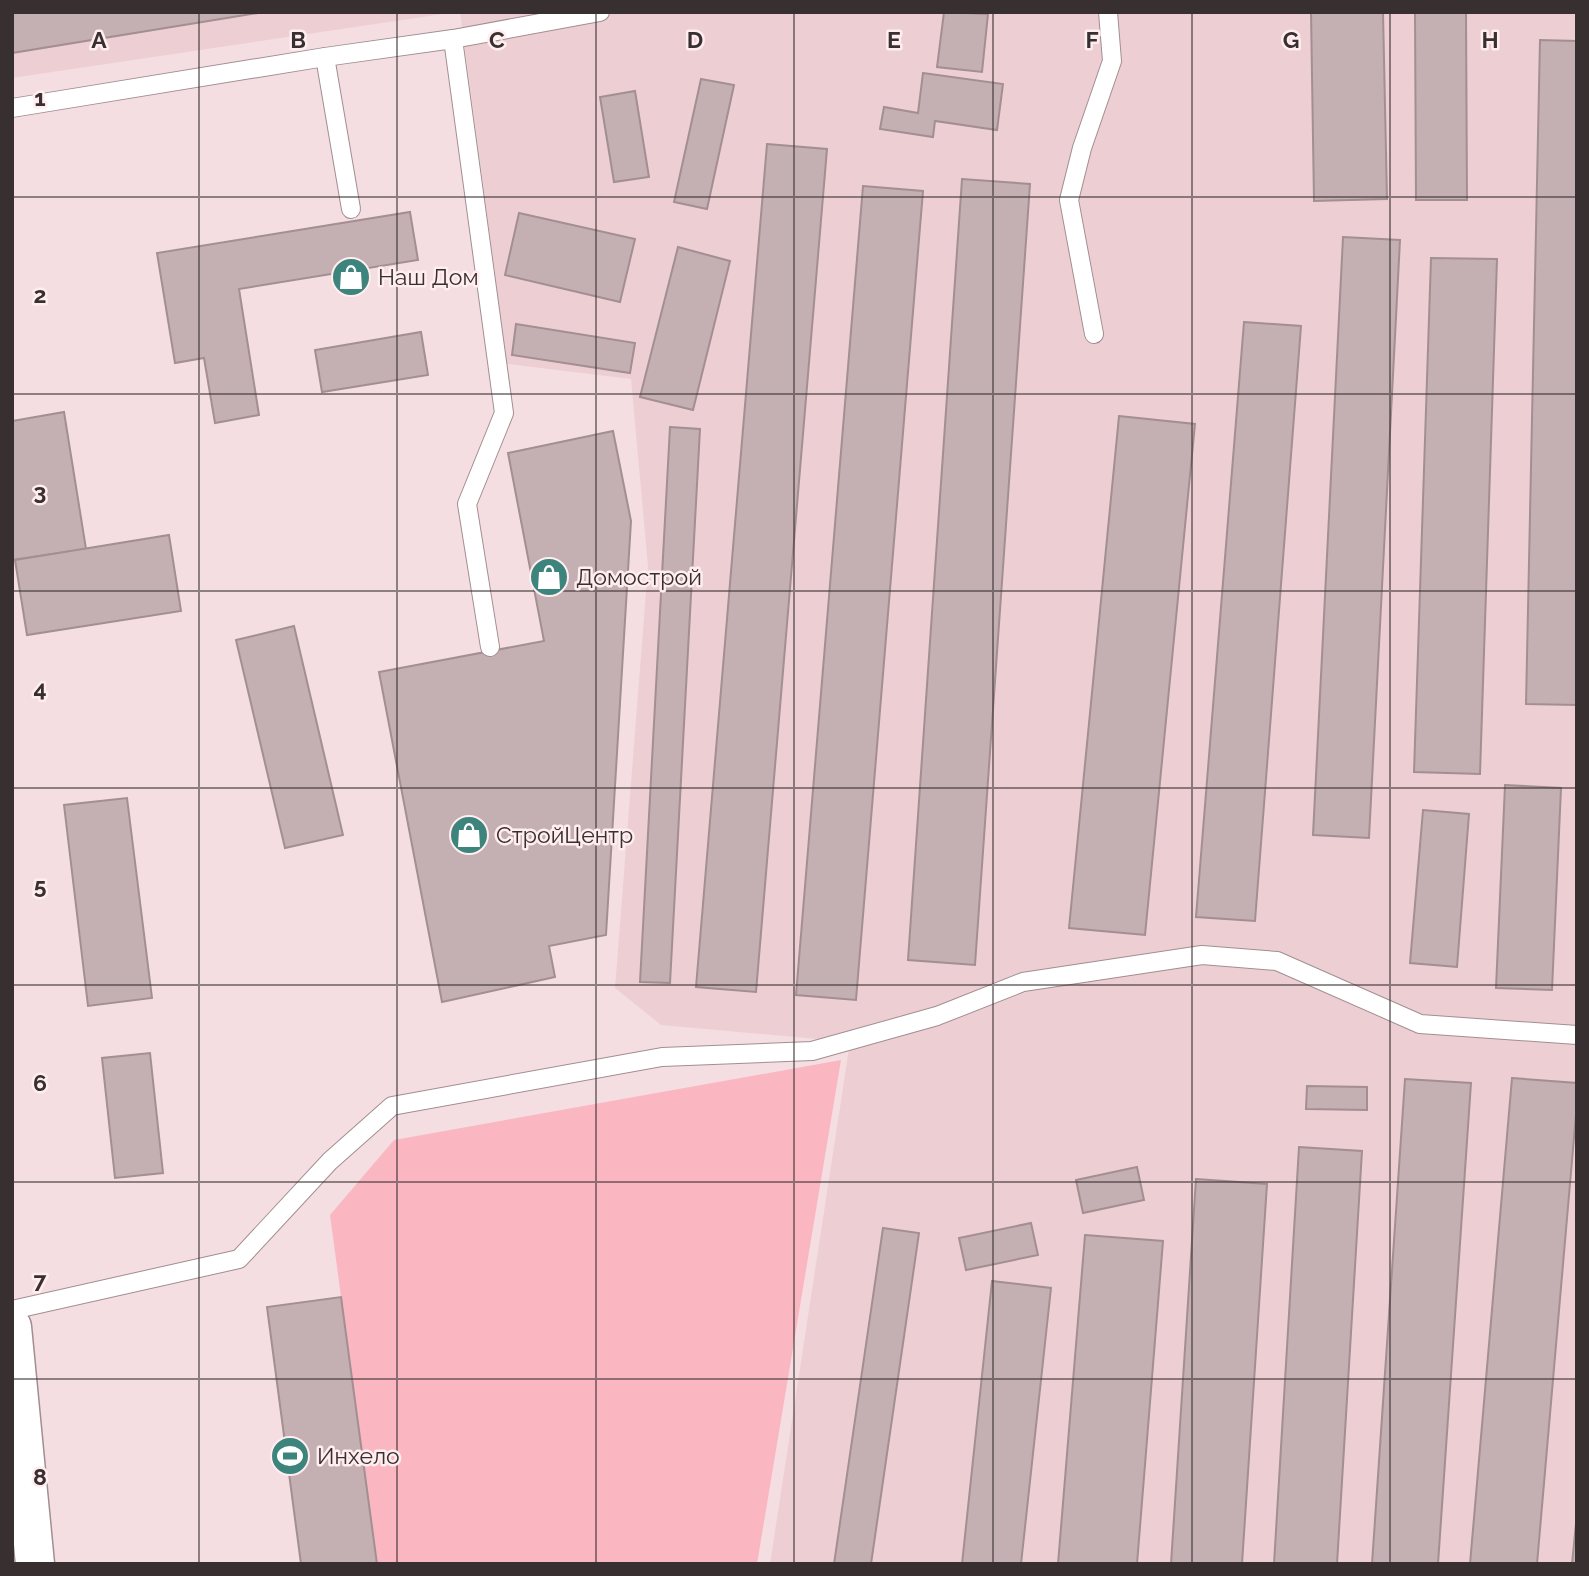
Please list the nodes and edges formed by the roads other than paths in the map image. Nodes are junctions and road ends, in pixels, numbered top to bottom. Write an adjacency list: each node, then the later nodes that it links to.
1 (600, 12): 3 (lane)
2 (1108, 12): 7 (lane)
3 (453, 39): 4 (lane); 8 (lane)
4 (325, 57): 5 (lane); 6 (lane)
5 (12, 108)
6 (351, 209)
7 (1094, 334)
8 (490, 647)
9 (1577, 1035): 10 (lane)
10 (12, 1310)
11 (12, 1327): 12 (street)
12 (35, 1564)

